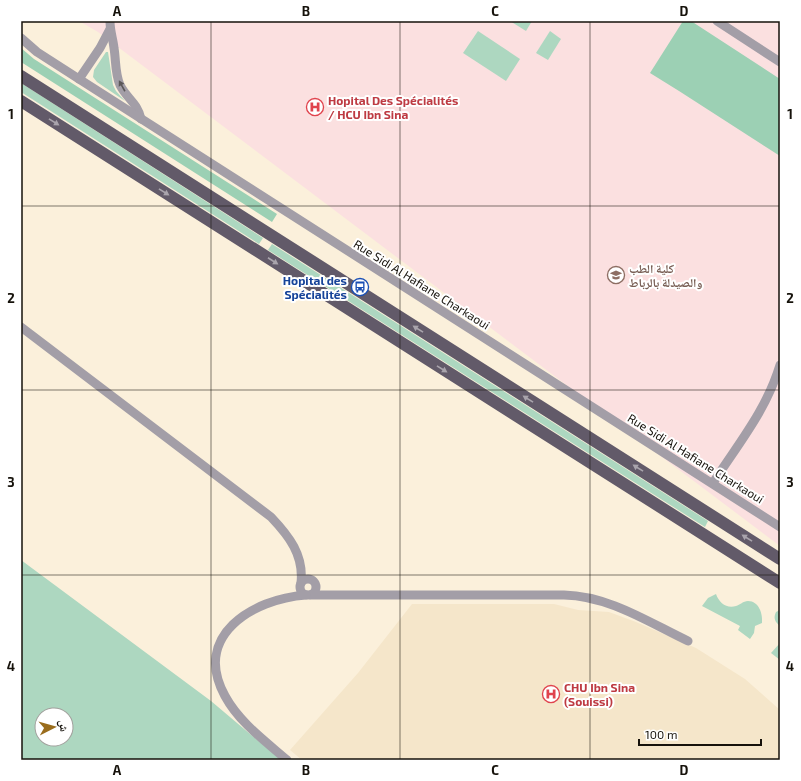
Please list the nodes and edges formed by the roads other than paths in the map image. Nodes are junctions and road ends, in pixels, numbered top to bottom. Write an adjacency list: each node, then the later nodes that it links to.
1 (717, 21): 4 (street)
2 (110, 25): 6 (street); 8 (street, one-way to 2)
3 (21, 38): 6 (street, Rue Sidi Al Hafiane Charkaoui)
4 (780, 62)
5 (21, 76): 13 (main road, one-way to 5)
6 (78, 80): 8 (street, Rue Sidi Al Hafiane Charkaoui)
7 (21, 101): 14 (main road, one-way to 14)
8 (141, 119): 11 (street, Rue Sidi Al Hafiane Charkaoui)
9 (21, 327): 15 (street)
10 (780, 365): 11 (street)
11 (713, 483): 12 (street, Rue Sidi Al Hafiane Charkaoui)
12 (780, 527)
13 (780, 559)
14 (780, 583)
15 (307, 587): 16 (street); 16 (street); 18 (street)
16 (337, 595): 17 (street)
17 (688, 641)
18 (287, 760)

